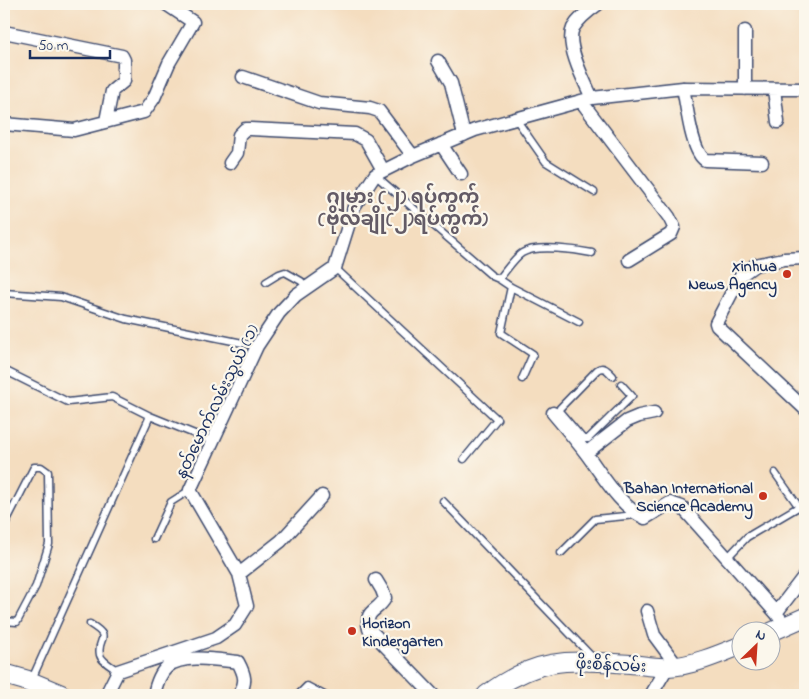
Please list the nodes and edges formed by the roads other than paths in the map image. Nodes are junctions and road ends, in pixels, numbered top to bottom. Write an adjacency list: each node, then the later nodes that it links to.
1 (166, 4): 13 (street)
2 (598, 4): 11 (street)
3 (745, 31): 8 (street)
4 (4, 32): 13 (street)
5 (438, 61): 16 (street)
6 (243, 77): 18 (street)
7 (684, 88): 8 (street); 11 (street); 19 (street)
8 (745, 88): 9 (street)
9 (774, 88): 10 (street); 14 (street)
10 (805, 89)
11 (587, 99): 12 (street); 26 (street)
12 (516, 119): 16 (street); 23 (lane)
13 (106, 121): 15 (street)
14 (778, 122)
15 (4, 124)
16 (464, 134): 17 (street)
17 (441, 144): 18 (street); 22 (street)
18 (413, 156): 21 (street)
19 (762, 162)
20 (230, 163): 21 (street)
21 (379, 172): 27 (street); 28 (lane)
22 (461, 174)
23 (594, 192)
24 (592, 253): 28 (lane)
25 (805, 258): 39 (street)
26 (629, 260)
27 (336, 268): 31 (street, နတ်မောက်လမ်းသွယ် (၁)); 45 (lane)
28 (499, 279): 30 (lane)
29 (266, 282): 31 (lane)
30 (511, 287): 33 (lane); 37 (lane)
31 (308, 288): 34 (street, နတ်မောက်လမ်းသွယ် (၁))
32 (4, 292): 34 (lane)
33 (579, 322)
34 (257, 346): 43 (street, နတ်မောက်လမ်းသွယ် (၁))
35 (4, 370): 42 (lane)
36 (613, 376): 40 (lane)
37 (522, 379)
38 (621, 384): 40 (lane)
39 (805, 409)
40 (555, 413): 44 (street)
41 (654, 413): 44 (street)
42 (150, 416): 43 (lane); 72 (lane)
43 (212, 441): 47 (street, နတ်မောက်လမ်းသွယ် (၁))
44 (586, 453): 51 (street)
45 (464, 459)
46 (775, 473): 50 (lane)
47 (190, 490): 53 (lane); 56 (street, နတ်မောက်လမ်းသွယ် (၁))
48 (322, 496): 56 (street)
49 (443, 501): 67 (lane)
50 (802, 505): 55 (lane)
51 (636, 514): 54 (lane); 55 (street)
52 (4, 526): 61 (lane)
53 (154, 539)
54 (561, 552)
55 (727, 558): 62 (street)
56 (239, 574): 69 (street, နတ်မောက်လမ်းသွယ် (၁))
57 (805, 575): 63 (street)
58 (376, 580): 79 (street)
59 (647, 611): 68 (street)
60 (805, 617): 64 (main road)
61 (4, 621)
62 (776, 622)
63 (778, 622)
64 (782, 622)
65 (90, 624): 69 (lane)
66 (732, 648): 68 (main road, ဖိုးစိန်လမ်း)
67 (596, 662): 68 (main road, ဖိုးစိန်လမ်း); 80 (main road, ဖိုးစိန်လမ်း)
68 (672, 667): 81 (street)
69 (118, 671): 74 (street)
70 (4, 674): 72 (main road)
71 (4, 686): 72 (main road)
72 (33, 689): 73 (main road)
73 (61, 695)
74 (106, 695)
75 (154, 695): 76 (street)
76 (240, 695)
77 (298, 695): 78 (lane)
78 (324, 695)
79 (433, 695)
80 (486, 695)
81 (651, 695)

